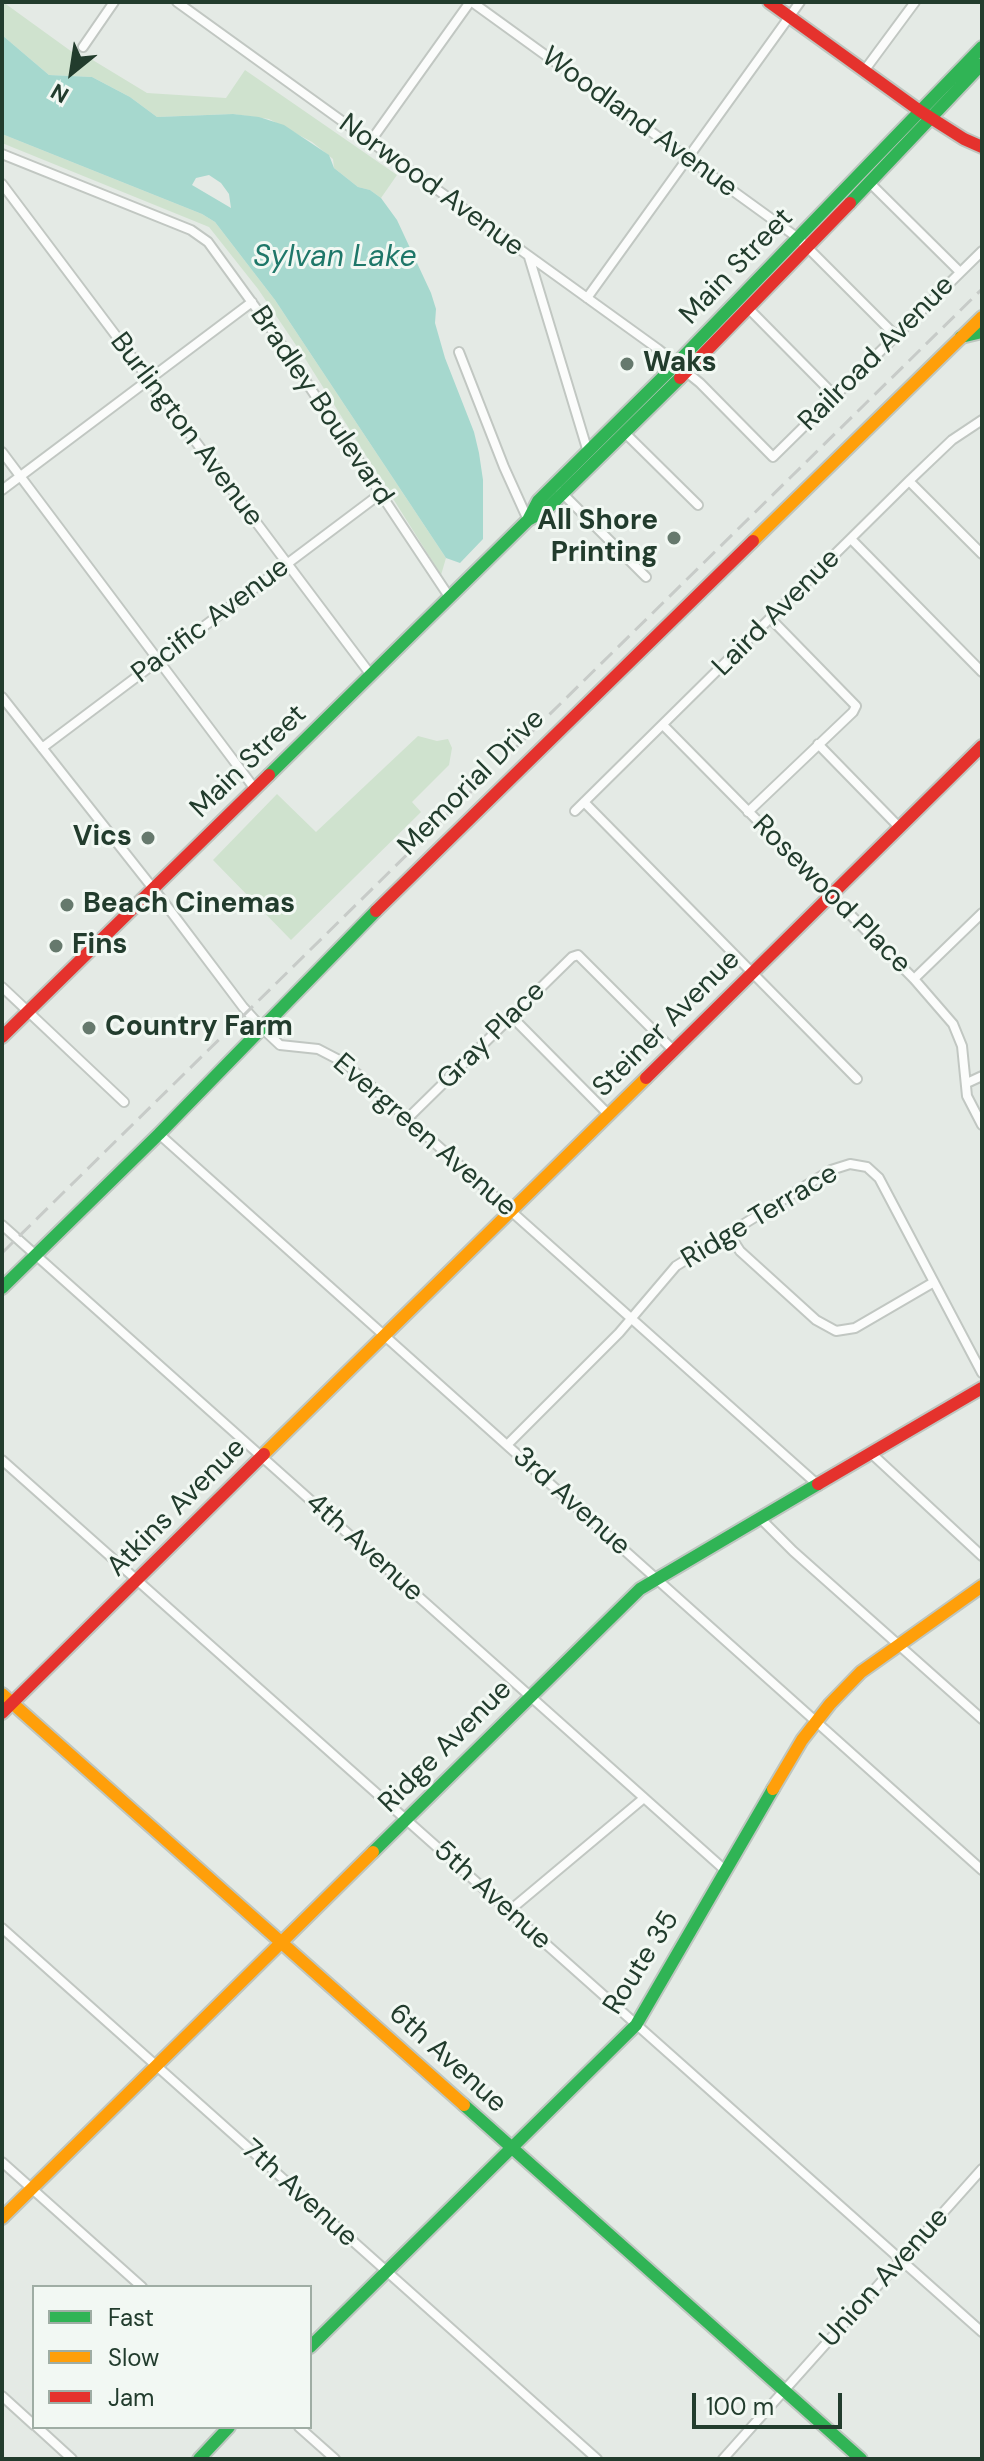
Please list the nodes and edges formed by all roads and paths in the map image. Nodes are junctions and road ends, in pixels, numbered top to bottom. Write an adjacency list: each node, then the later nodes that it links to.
1 (114, 2): 8 (street)
2 (177, 2): 13 (street, Norwood Avenue)
3 (471, 2): 13 (street); 16 (street, Woodland Avenue)
4 (769, 2): 7 (main road)
5 (800, 2): 7 (street)
6 (915, 2): 11 (street)
7 (789, 17): 11 (main road); 16 (street)
8 (83, 47)
9 (982, 47): 12 (main road, Main Street)
10 (982, 64): 12 (main road, Main Street)
11 (864, 71): 12 (main road)
12 (926, 114): 14 (main road); 17 (main road, Main Street); 19 (main road, Main Street)
13 (370, 142): 21 (street, Norwood Avenue)
14 (982, 147)
15 (2, 154): 24 (street, Bradley Boulevard)
16 (687, 158): 19 (street, Woodland Avenue); 23 (street)
17 (870, 183): 19 (main road, Main Street); 22 (street)
18 (2, 184): 32 (street, Burlington Avenue)
19 (802, 242): 25 (main road, Main Street); 28 (street, Woodland Avenue); 31 (main road, Main Street)
20 (982, 251): 22 (street, Railroad Avenue)
21 (529, 257): 23 (street, Norwood Avenue); 37 (street)
22 (960, 272): 28 (street, Railroad Avenue)
23 (587, 298): 31 (street, Norwood Avenue)
24 (252, 302): 32 (street); 43 (street, Bradley Boulevard)
25 (749, 309): 31 (main road, Main Street); 33 (street)
26 (982, 317): 29 (main road, Memorial Drive)
27 (982, 332): 29 (main road)
28 (896, 336): 33 (street, Railroad Avenue)
29 (961, 337): 73 (main road, Memorial Drive)
30 (459, 352): 45 (street)
31 (681, 367): 35 (main road, Main Street); 37 (main road, Main Street); 38 (street, Norwood Avenue)
32 (149, 380): 39 (street); 48 (street, Burlington Avenue)
33 (835, 396): 38 (street, Railroad Avenue)
34 (982, 420): 40 (street, Laird Avenue)
35 (624, 432): 42 (main road, Main Street); 44 (street)
36 (2, 452): 39 (street)
37 (588, 452): 42 (main road, Main Street)
38 (773, 457)
39 (21, 476): 41 (street); 52 (street)
40 (909, 481): 46 (street, Laird Avenue); 47 (street)
41 (2, 490)
42 (558, 490): 45 (main road, Main Street); 49 (street)
43 (380, 494): 48 (street, Pacific Avenue); 50 (street, Bradley Boulevard)
44 (698, 505)
45 (528, 520): 50 (main road, Main Street)
46 (851, 539): 51 (street, Laird Avenue); 53 (street)
47 (982, 554)
48 (286, 564): 52 (street, Pacific Avenue); 54 (street, Burlington Avenue)
49 (646, 577)
50 (450, 598): 54 (main road, Main Street)
51 (771, 619): 56 (street, Laird Avenue); 57 (street)
52 (159, 660): 59 (street, Pacific Avenue); 60 (street)
53 (982, 672)
54 (371, 675): 60 (main road, Main Street)
55 (2, 697): 59 (street, Evergreen Avenue)
56 (663, 725): 61 (street, Laird Avenue); 63 (street, Rosewood Place)
57 (818, 744): 63 (street); 64 (street)
58 (982, 746): 64 (main road, Steiner Avenue)
59 (42, 748): 65 (street, Evergreen Avenue)
60 (255, 789): 65 (main road, Main Street)
61 (584, 802): 62 (street, Laird Avenue); 68 (street)
62 (575, 811)
63 (748, 812): 66 (street, Rosewood Place)
64 (900, 828): 66 (main road, Steiner Avenue)
65 (153, 889): 71 (main road, Main Street); 73 (street, Evergreen Avenue)
66 (832, 895): 68 (main road, Steiner Avenue); 69 (street, Rosewood Place)
67 (982, 913): 69 (street)
68 (753, 973): 75 (main road, Steiner Avenue); 77 (street)
69 (914, 979): 78 (street, Rosewood Place)
70 (2, 987): 71 (street)
71 (27, 1013): 74 (main road, Main Street); 79 (street)
72 (512, 1017): 75 (street, Gray Place); 80 (street); 81 (street, Gray Place)
73 (262, 1028): 81 (street, Evergreen Avenue); 83 (main road, Memorial Drive)
74 (2, 1037)
75 (674, 1051): 80 (main road, Steiner Avenue)
76 (982, 1076): 78 (street)
77 (857, 1079)
78 (967, 1083): 82 (street, Rosewood Place)
79 (124, 1102)
80 (609, 1115): 84 (main road, Steiner Avenue)
81 (407, 1119): 84 (street, Evergreen Avenue)
82 (982, 1125)
83 (159, 1134): 87 (main road, Memorial Drive); 91 (street, 3rd Avenue)
84 (511, 1211): 90 (street, Evergreen Avenue); 91 (main road, Steiner Avenue)
85 (2, 1225): 87 (street, 4th Avenue)
86 (729, 1234): 88 (street); 88 (street, Ridge Terrace); 90 (street, Ridge Terrace)
87 (36, 1255): 89 (main road, Memorial Drive); 96 (street, 4th Avenue)
88 (934, 1282): 92 (street, Ridge Terrace)
89 (2, 1288)
90 (631, 1318): 94 (street, Ridge Terrace); 98 (street, Evergreen Avenue)
91 (385, 1336): 94 (street, 3rd Avenue); 96 (main road, Atkins Avenue)
92 (982, 1373)
93 (982, 1388): 95 (main road, Ridge Avenue)
94 (507, 1445): 101 (street, 3rd Avenue)
95 (872, 1454): 98 (main road, Ridge Avenue); 100 (street)
96 (261, 1457): 102 (main road, Atkins Avenue); 106 (street, 4th Avenue)
97 (2, 1460): 102 (street, 5th Avenue)
98 (818, 1485): 99 (main road, Ridge Avenue)
99 (760, 1518): 101 (main road, Ridge Avenue); 104 (street)
100 (982, 1556)
101 (657, 1579): 106 (main road, Ridge Avenue); 110 (street, 3rd Avenue)
102 (138, 1580): 107 (main road, Atkins Avenue); 112 (street, 5th Avenue)
103 (982, 1586): 104 (main road, Route 35)
104 (898, 1645): 109 (street); 110 (main road, Route 35)
105 (2, 1694): 107 (main road, 6th Avenue)
106 (531, 1697): 111 (street, 4th Avenue); 112 (main road, Ridge Avenue)
107 (12, 1703): 108 (main road, Atkins Avenue); 117 (main road, 6th Avenue)
108 (2, 1713)
109 (982, 1719)
110 (816, 1721): 113 (street, 3rd Avenue); 114 (main road, Route 35)
111 (644, 1798): 114 (street, 4th Avenue); 115 (street)
112 (406, 1820): 115 (street, 5th Avenue); 117 (main road, Ridge Avenue)
113 (982, 1870)
114 (726, 1871): 118 (main road, Route 35)
115 (509, 1911): 118 (street, 5th Avenue)
116 (2, 1928): 119 (street, 7th Avenue)
117 (281, 1943): 119 (main road, Ridge Avenue); 120 (main road, 6th Avenue)
118 (636, 2025): 120 (main road, Route 35); 125 (street, 5th Avenue)
119 (156, 2066): 123 (main road, Ridge Avenue); 126 (street, 7th Avenue)
120 (512, 2148): 126 (main road, Route 35); 130 (main road, 6th Avenue)
121 (2, 2162): 123 (street)
122 (982, 2169): 125 (street, Union Avenue)
123 (32, 2189): 124 (main road, Ridge Avenue); 127 (street)
124 (2, 2218)
125 (901, 2260): 128 (street, 5th Avenue); 130 (street, Union Avenue)
126 (386, 2271): 129 (main road, Route 35); 139 (street, 7th Avenue)
127 (140, 2285)
128 (982, 2332)
129 (312, 2345)
130 (784, 2391): 140 (street, Union Avenue); 141 (main road, 6th Avenue)
131 (2, 2396): 132 (street)
132 (32, 2423)
133 (38, 2429): 136 (street)
134 (227, 2429): 137 (main road)
135 (301, 2429): 138 (street)
136 (72, 2459)
137 (199, 2459)
138 (335, 2459)
139 (597, 2459)
140 (723, 2459)
141 (861, 2459)

